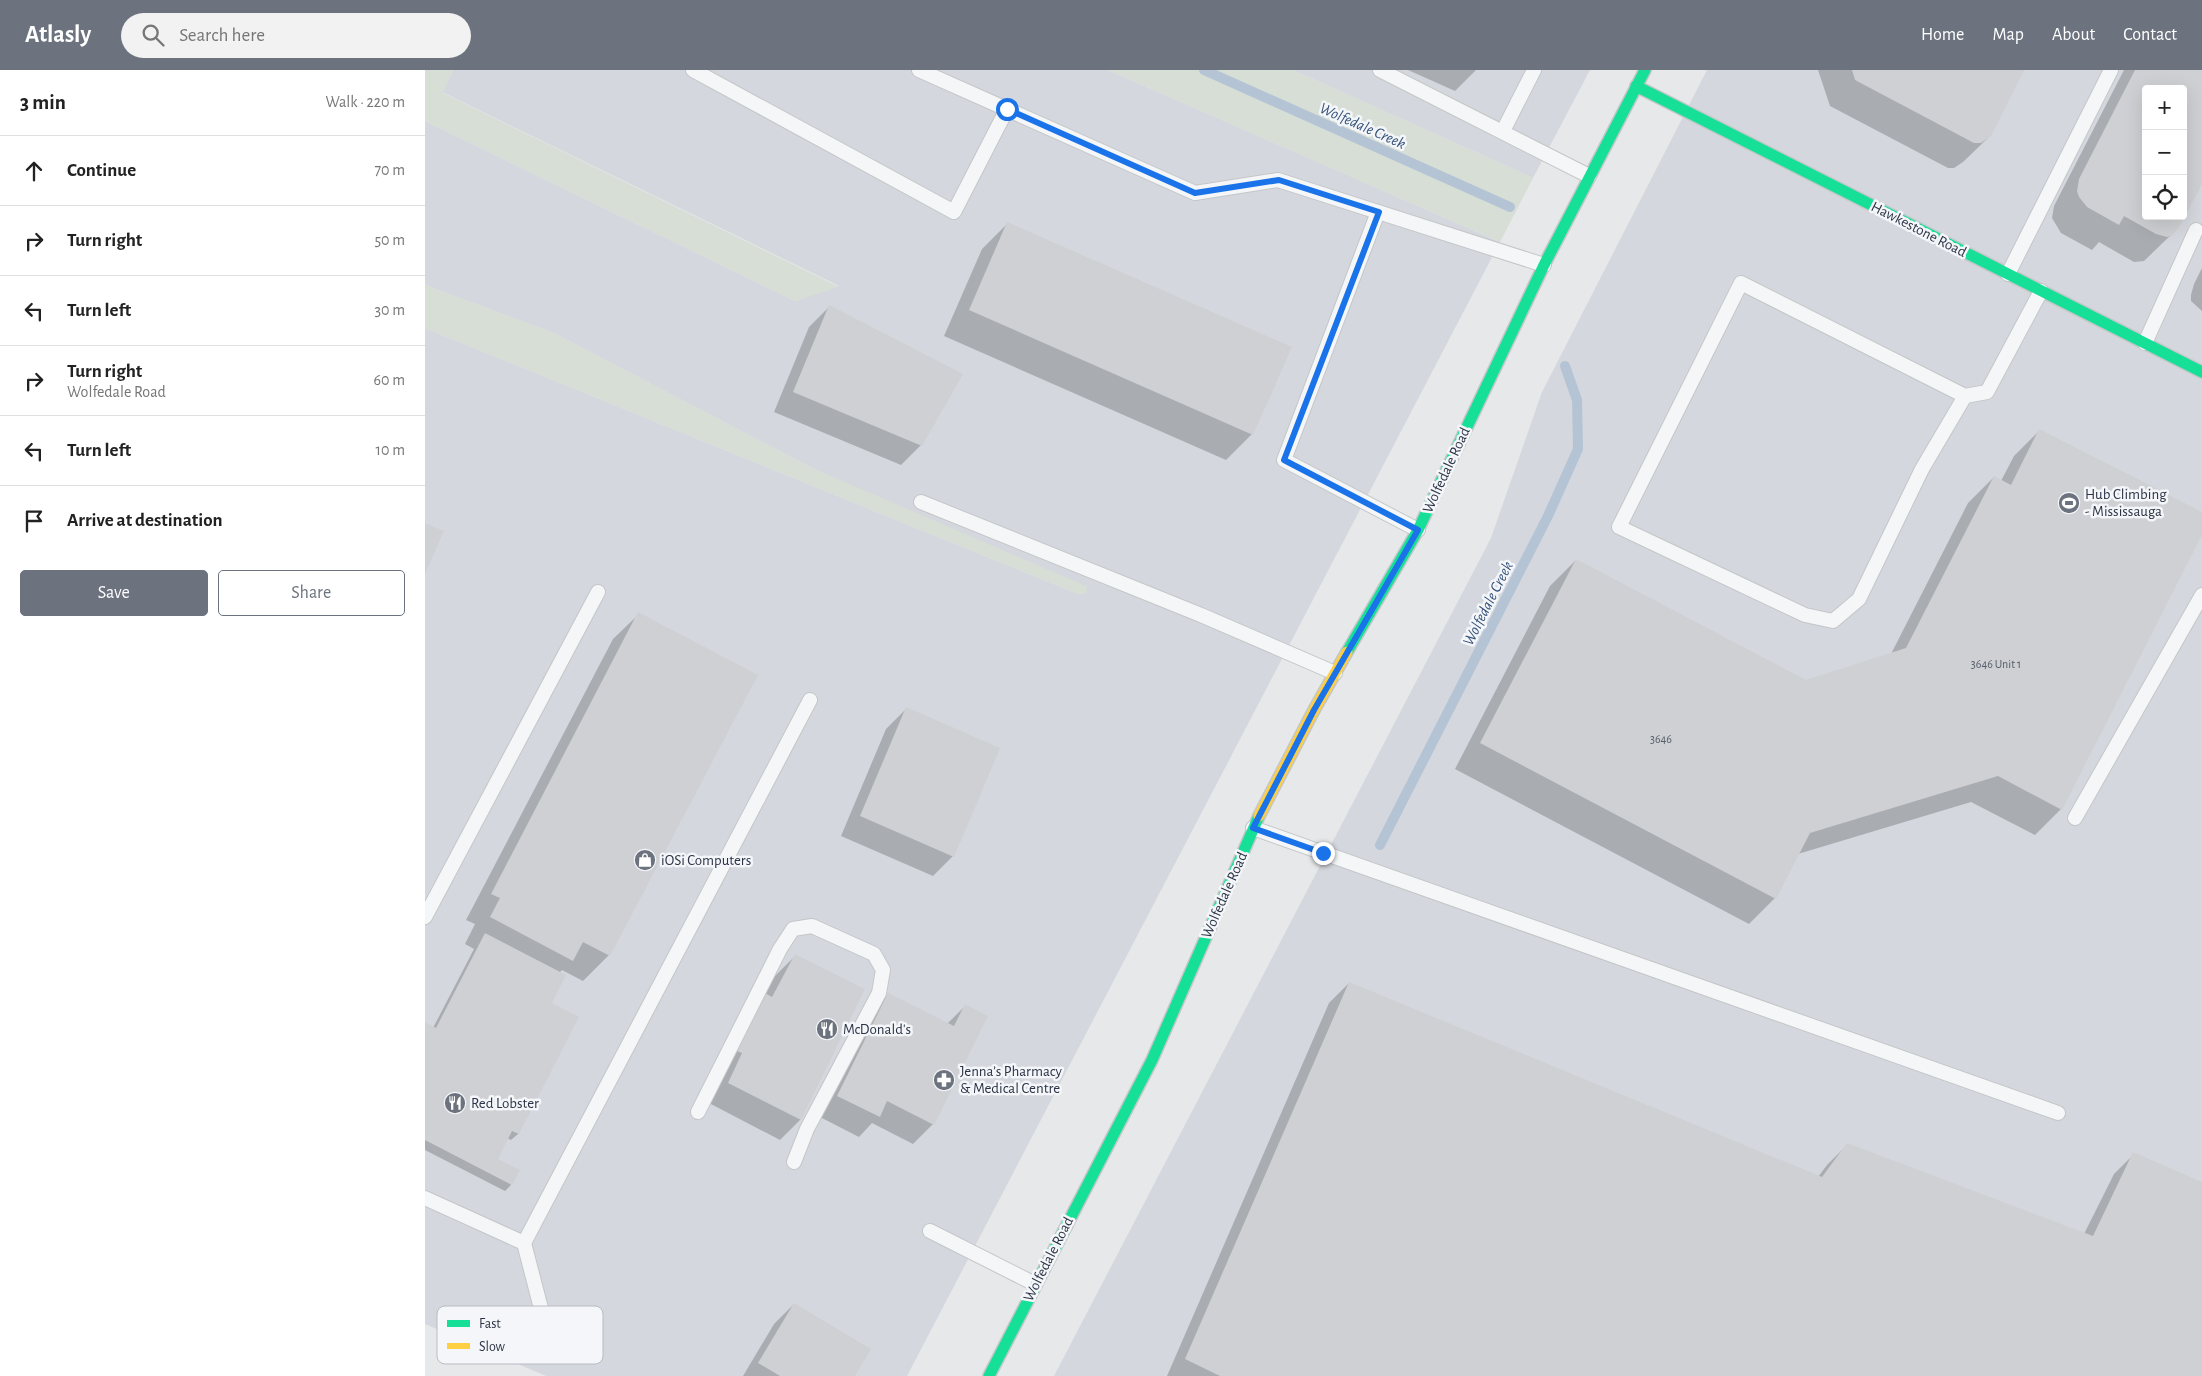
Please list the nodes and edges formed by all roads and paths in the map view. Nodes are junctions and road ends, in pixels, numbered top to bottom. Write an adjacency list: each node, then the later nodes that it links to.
1 (693, 70): 8 (lane)
2 (919, 70): 8 (lane)
3 (1380, 70): 9 (lane)
4 (1534, 70): 9 (lane)
5 (1645, 70): 7 (street, Wolfedale Road)
6 (2111, 70): 14 (lane)
7 (1636, 86): 10 (street, Wolfedale Road); 14 (street, Hawkestone Road)
8 (1007, 109): 11 (lane)
9 (1503, 131): 10 (lane)
10 (1589, 176): 13 (street, Wolfedale Road)
11 (1379, 212): 13 (lane); 20 (lane)
12 (2196, 230): 16 (lane)
13 (1544, 265): 20 (street, Wolfedale Road)
14 (2008, 274): 15 (street, Hawkestone Road)
15 (2041, 291): 16 (street, Hawkestone Road); 18 (lane)
16 (2145, 343): 17 (street, Hawkestone Road)
17 (2202, 372)
18 (1965, 396): 18 (lane)
19 (921, 502): 23 (lane)
20 (1418, 530): 23 (street, Wolfedale Road)
21 (598, 592): 27 (lane)
22 (2202, 595): 25 (lane)
23 (1335, 673): 26 (street, Wolfedale Road)
24 (810, 700): 33 (lane)
25 (2075, 818)
26 (1253, 828): 29 (lane); 34 (street, Wolfedale Road)
27 (425, 917)
28 (698, 1112): 30 (lane)
29 (2058, 1113)
30 (794, 1162)
31 (425, 1198): 33 (lane)
32 (930, 1232): 34 (lane)
33 (524, 1243): 35 (lane)
34 (1035, 1284): 36 (street, Wolfedale Road)
35 (540, 1306)
36 (989, 1376)

